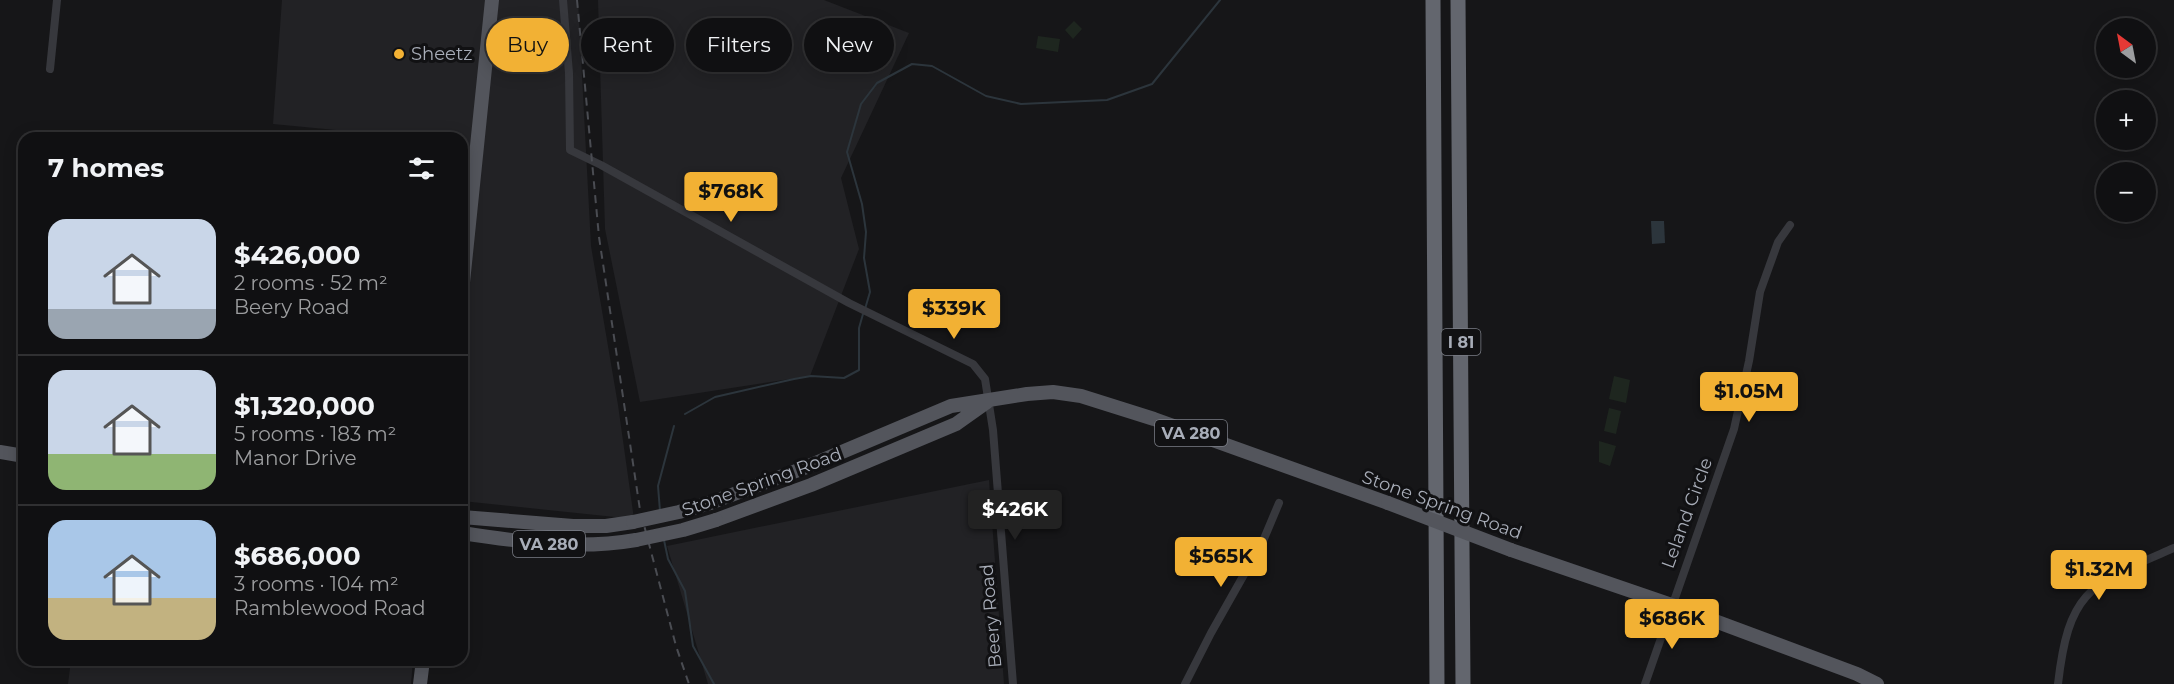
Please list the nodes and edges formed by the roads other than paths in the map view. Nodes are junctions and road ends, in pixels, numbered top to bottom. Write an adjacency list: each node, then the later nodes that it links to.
1 (57, 0): 6 (street)
2 (492, 0): 8 (main road)
3 (563, 0): 9 (street)
4 (1433, 0): 21 (highway, I 81)
5 (1458, 0): 22 (highway, I 81)
6 (50, 69)
7 (1790, 225): 16 (street, Leland Circle)
8 (468, 234)
9 (989, 401): 13 (main road, Stone Spring Road / VA 280, bridge); 14 (main road, Stone Spring Road / VA 280, bridge); 16 (main road, Stone Spring Road / VA 280, bridge); 19 (street, Beery Road)
10 (0, 452): 11 (main road)
11 (18, 455)
12 (1279, 503): 20 (street)
13 (468, 517)
14 (468, 534)
15 (2174, 548): 25 (street)
16 (1672, 605): 23 (street, Leland Circle); 24 (main road, Stone Spring Road / VA 280)
17 (422, 666): 18 (main road)
18 (420, 684)
19 (1013, 684)
20 (1185, 684)
21 (1437, 684)
22 (1463, 684)
23 (1645, 684)
24 (1877, 684)
25 (2058, 684)

